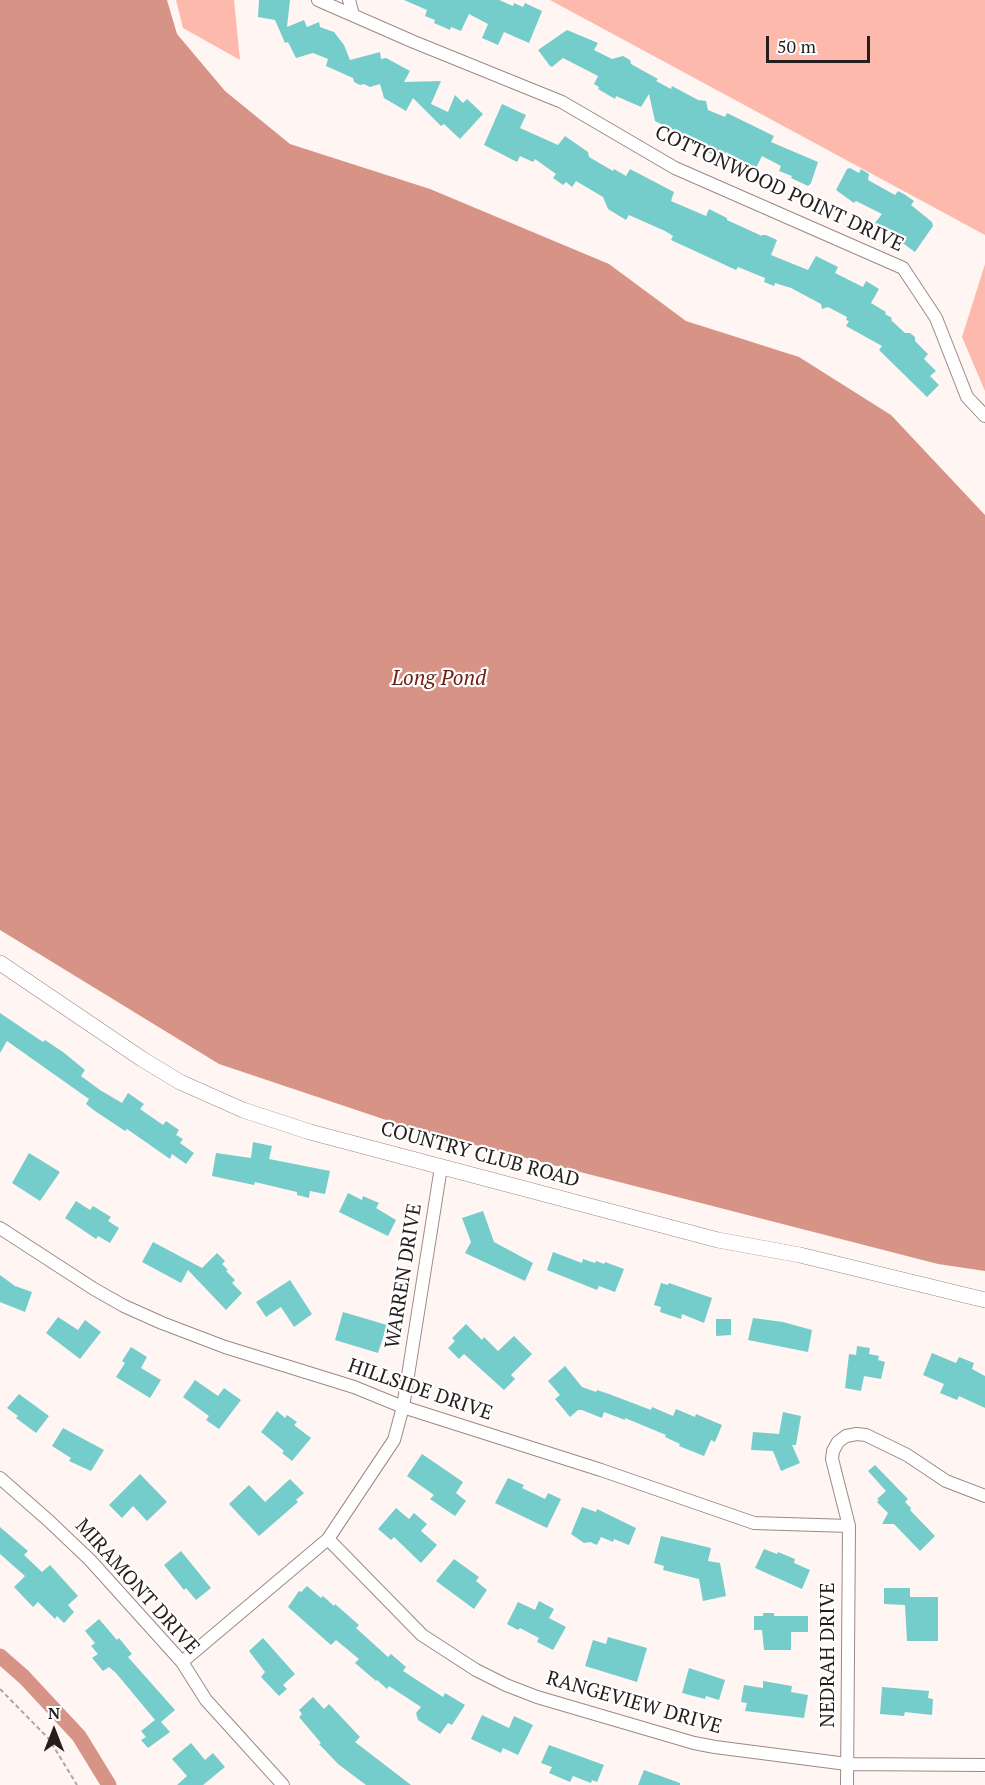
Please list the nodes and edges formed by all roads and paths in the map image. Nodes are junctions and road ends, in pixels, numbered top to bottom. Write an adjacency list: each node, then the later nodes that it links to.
1 (318, 0): 3 (street, COTTONWOOD POINT DRIVE)
2 (349, 0): 3 (street)
3 (352, 15): 4 (street, COTTONWOOD POINT DRIVE)
4 (985, 416)
5 (0, 963): 6 (street, COUNTRY CLUB ROAD)
6 (441, 1167): 8 (street, COUNTRY CLUB ROAD); 9 (street, WARREN DRIVE)
7 (0, 1228): 9 (street, HILLSIDE DRIVE)
8 (985, 1300)
9 (403, 1407): 12 (street, HILLSIDE DRIVE); 13 (street, WARREN DRIVE)
10 (0, 1478): 14 (street, MIRAMONT DRIVE)
11 (985, 1496): 12 (street, NEDRAH DRIVE)
12 (849, 1526): 16 (street, NEDRAH DRIVE)
13 (328, 1539): 14 (street, WARREN DRIVE); 16 (street, RANGEVIEW DRIVE)
14 (182, 1662): 19 (street, MIRAMONT DRIVE)
15 (0, 1689): 18 (path)
16 (847, 1764): 17 (street, RANGEVIEW DRIVE); 20 (street, NEDRAH DRIVE)
17 (985, 1765)
18 (77, 1785)
19 (283, 1785)
20 (847, 1785)

